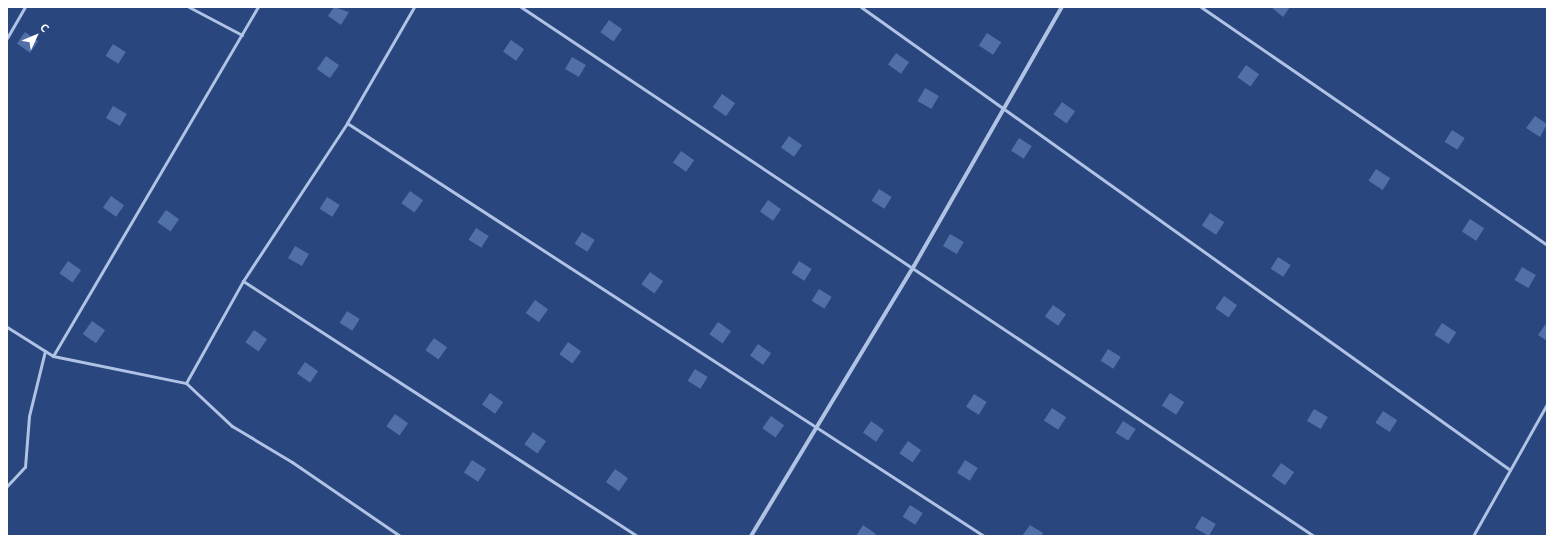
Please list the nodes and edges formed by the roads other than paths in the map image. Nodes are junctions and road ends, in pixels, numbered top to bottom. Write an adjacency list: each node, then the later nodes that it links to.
1 (25, 7): 10 (lane)
2 (189, 7): 9 (lane)
3 (258, 7): 9 (lane)
4 (414, 7): 12 (lane)
5 (521, 7): 14 (lane)
6 (861, 7): 11 (lane)
7 (1062, 7): 11 (street)
8 (1201, 7): 13 (lane)
9 (242, 35): 18 (lane)
10 (7, 38)
11 (1006, 110): 14 (street); 22 (lane)
12 (347, 124): 15 (lane); 21 (lane)
13 (1547, 245)
14 (914, 266): 21 (street); 28 (lane)
15 (243, 281): 19 (lane); 25 (lane)
16 (7, 327): 17 (lane)
17 (44, 351): 18 (lane); 23 (lane)
18 (53, 356): 19 (lane)
19 (186, 383): 24 (lane)
20 (1547, 404): 22 (lane)
21 (816, 428): 26 (street); 27 (lane)
22 (1510, 470): 29 (lane)
23 (7, 486)
24 (400, 536)
25 (637, 536)
26 (751, 536)
27 (984, 536)
28 (1314, 536)
29 (1473, 536)

